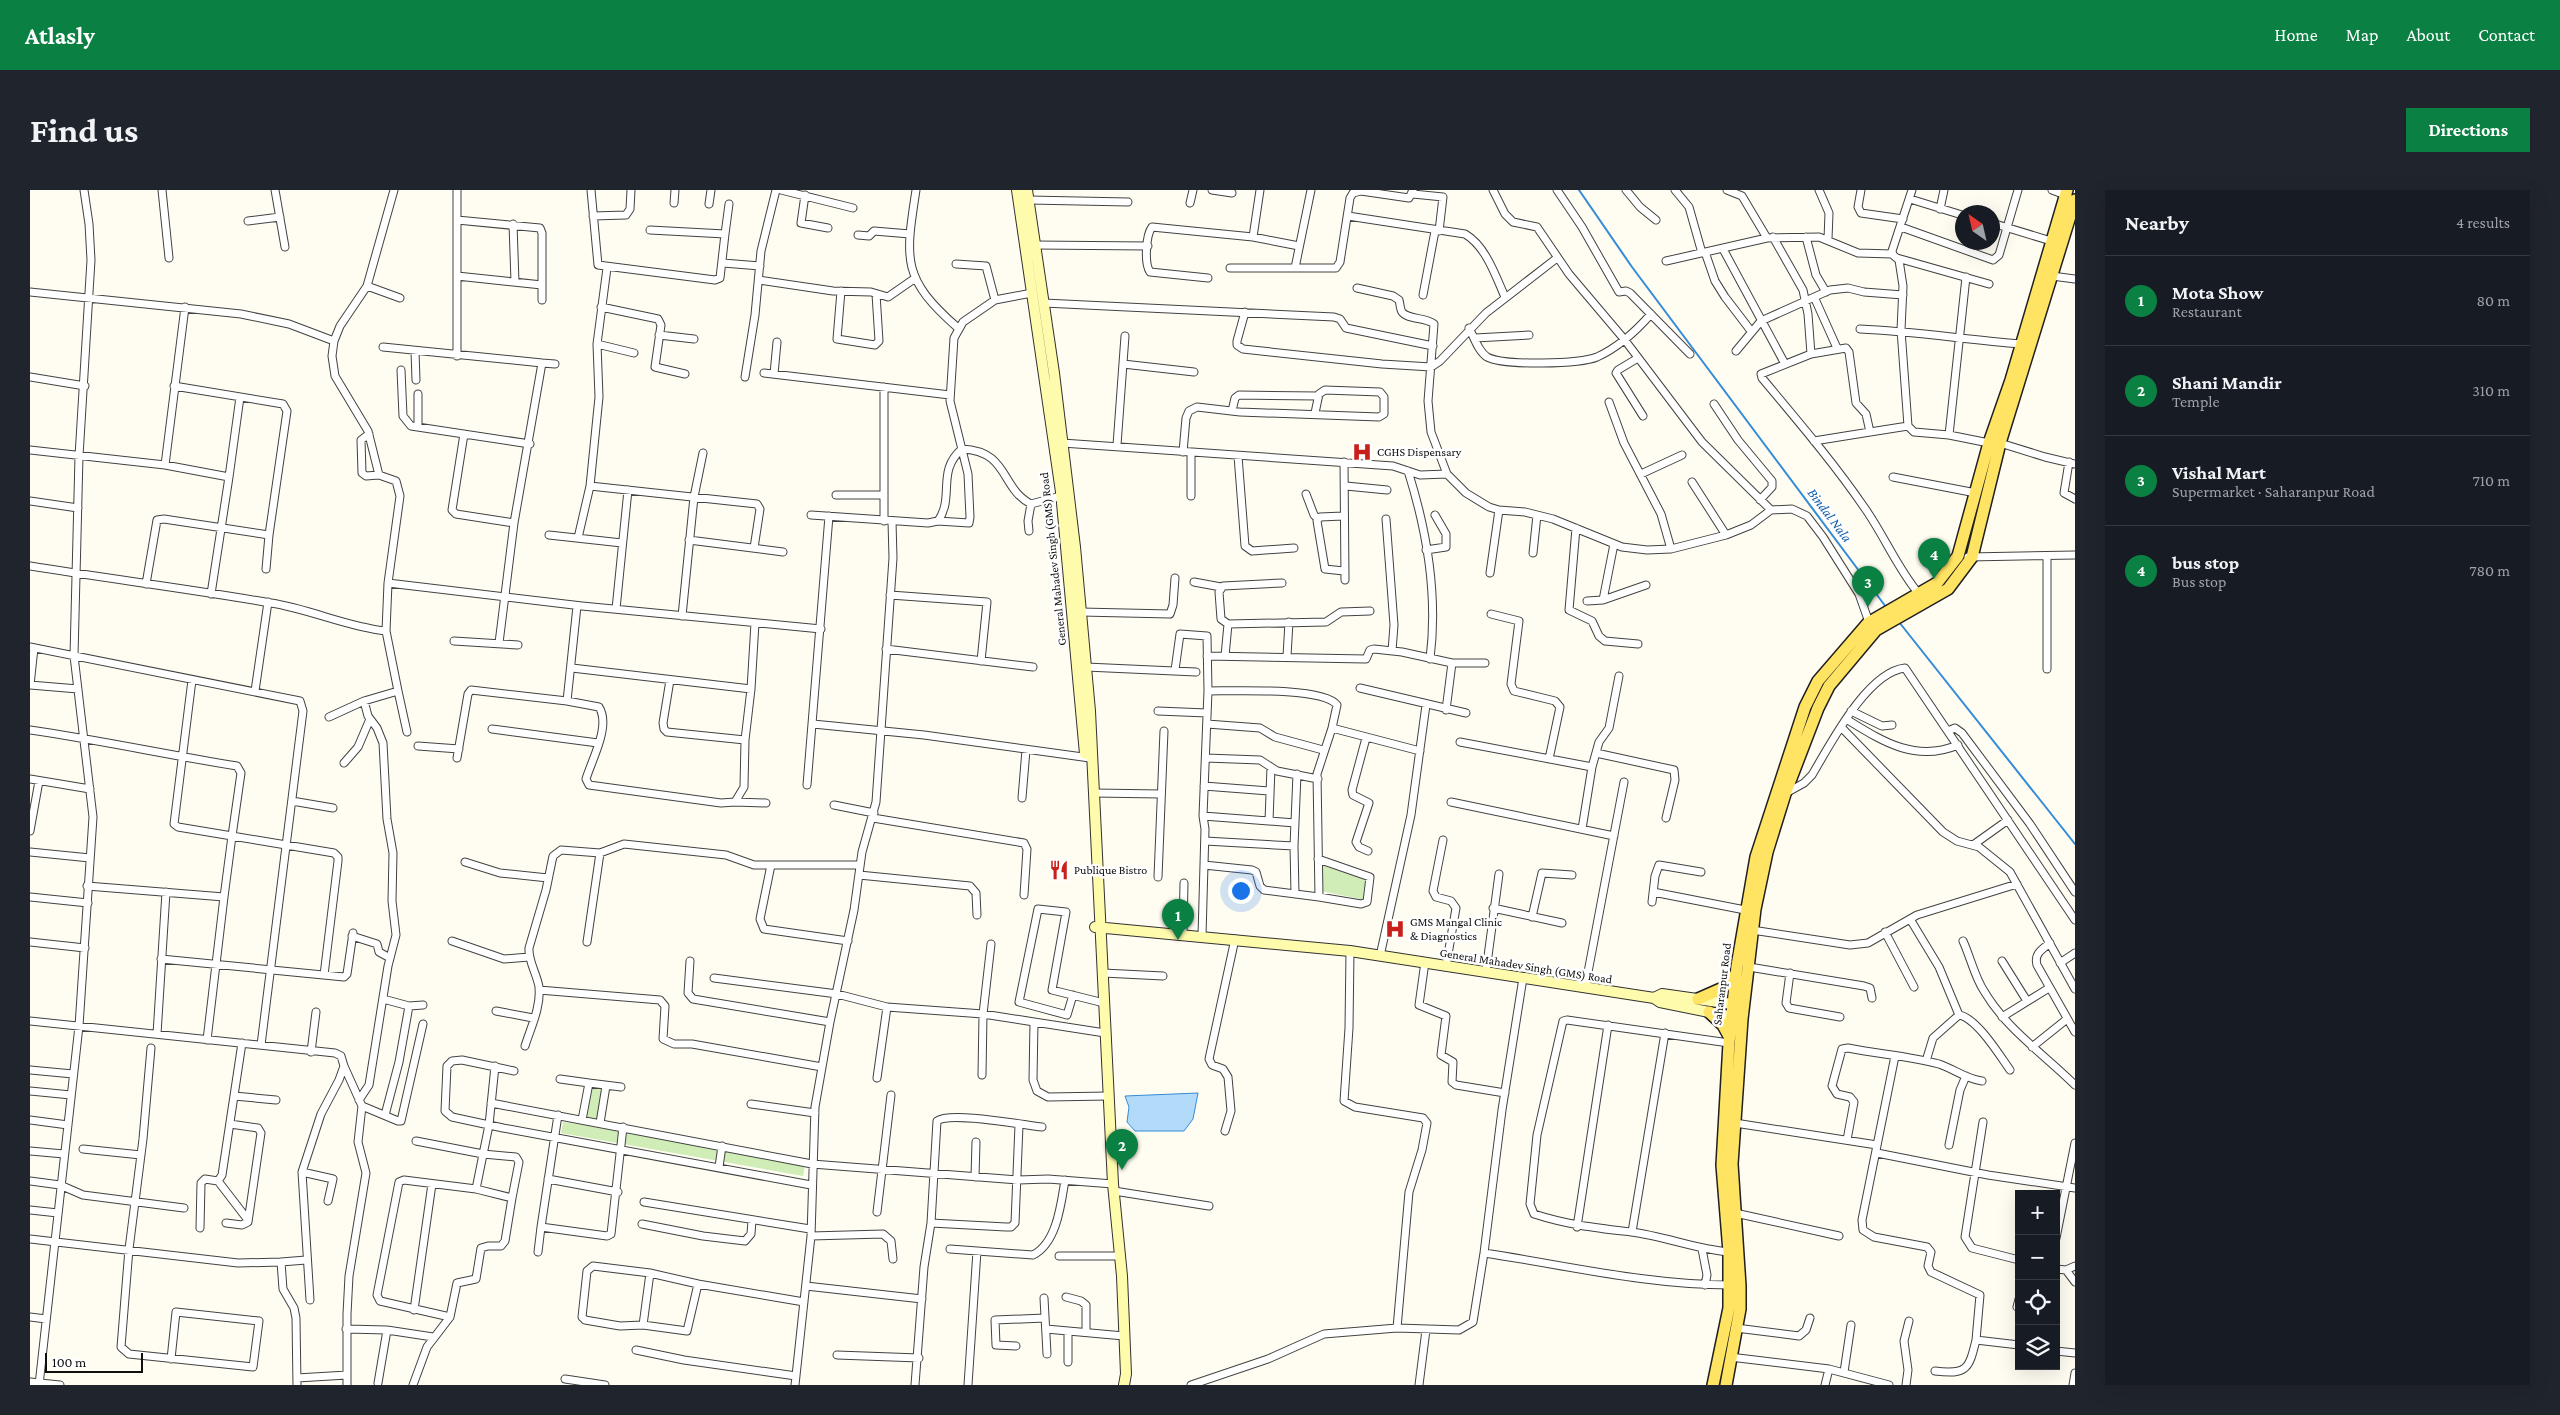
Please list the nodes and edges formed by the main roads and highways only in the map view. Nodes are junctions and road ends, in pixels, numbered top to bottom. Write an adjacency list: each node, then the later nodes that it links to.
1 (2070, 196): 2 (main road); 3 (main road)
2 (2073, 214): 3 (main road)
3 (1995, 443): 4 (main road); 4 (main road)
4 (1921, 598): 5 (main road, Saharanpur Road)
5 (1780, 796): 6 (main road, Saharanpur Road); 8 (main road, Saharanpur Road)
6 (1736, 974): 7 (main road); 8 (main road, Saharanpur Road)
7 (1698, 999)
8 (1738, 1005): 10 (main road, Saharanpur Road)
9 (1710, 1012): 11 (main road)
10 (1737, 1017): 11 (main road, Saharanpur Road); 12 (main road, Saharanpur Road)
11 (1729, 1040): 12 (main road, Saharanpur Road)
12 (1727, 1165): 13 (main road, Saharanpur Road); 14 (main road, Saharanpur Road)
13 (1713, 1385)
14 (1726, 1385)

